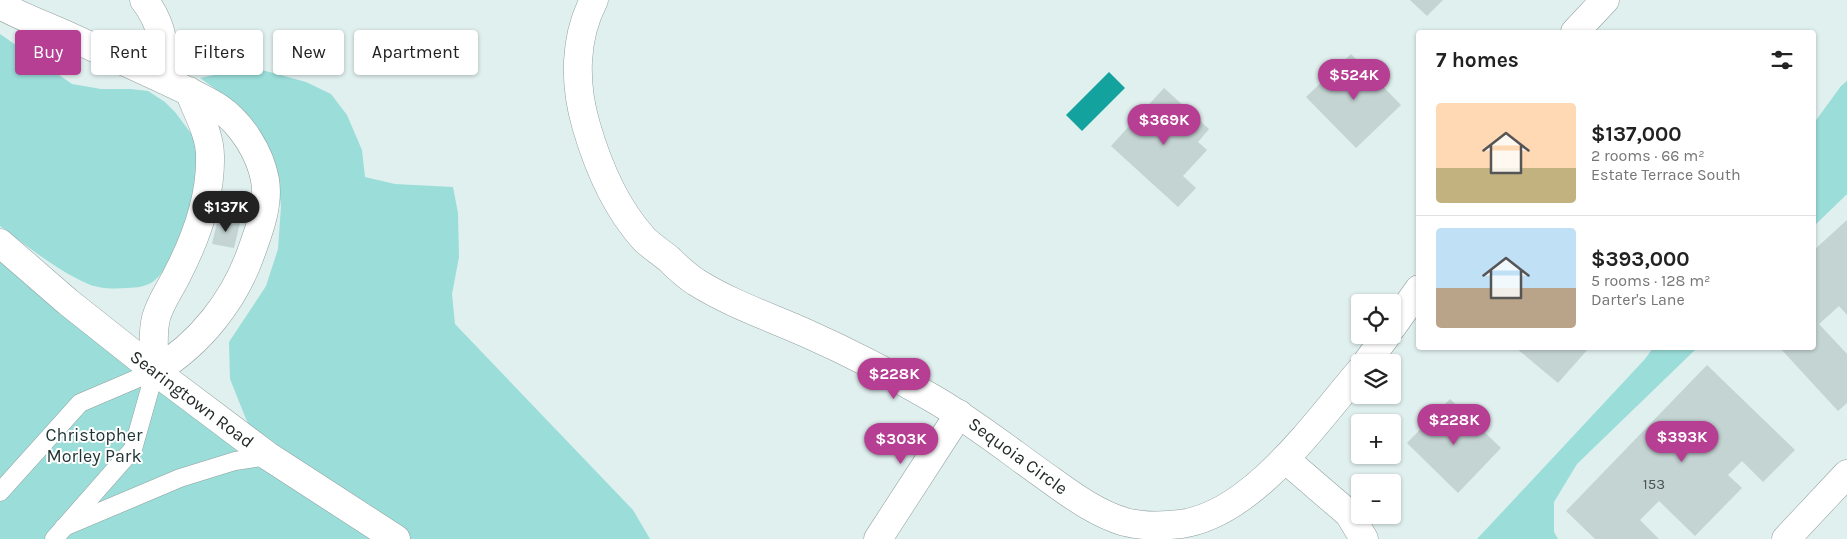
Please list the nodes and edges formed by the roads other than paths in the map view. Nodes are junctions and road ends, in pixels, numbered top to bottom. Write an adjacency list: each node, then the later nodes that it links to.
1 (144, 0): 6 (street)
2 (594, 0): 13 (street, Sequoia Circle)
3 (1605, 0): 5 (street)
4 (0, 5): 6 (street)
5 (1577, 30)
6 (163, 80): 7 (street)
7 (189, 91): 11 (street); 11 (street)
8 (0, 243): 11 (street, Searingtown Road)
9 (1416, 292): 10 (street)
10 (1401, 314)
11 (155, 371): 14 (street, Searingtown Road); 17 (lane); 18 (lane)
12 (1351, 382): 15 (street, Sequoia Circle)
13 (960, 414): 15 (street, Sequoia Circle); 20 (street)
14 (268, 456): 18 (lane); 19 (street, Searingtown Road)
15 (1285, 459): 21 (street)
16 (1847, 474): 22 (street)
17 (0, 492)
18 (59, 533)
19 (396, 539)
20 (878, 539)
21 (1364, 539)
22 (1786, 539)

